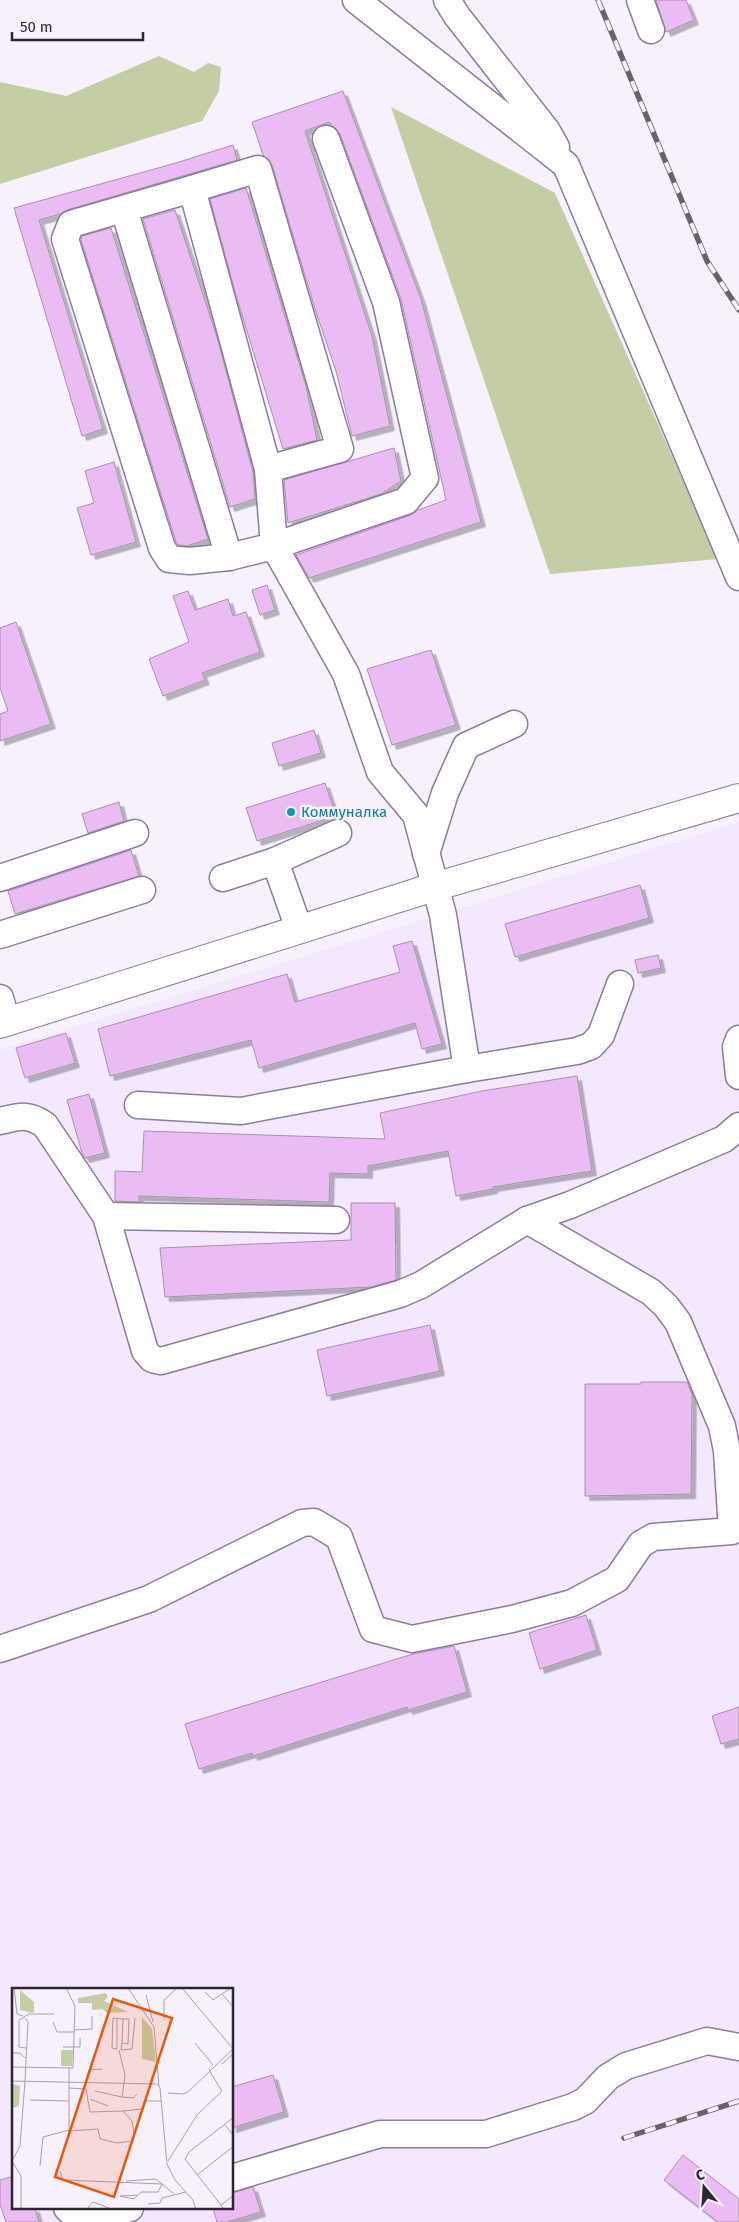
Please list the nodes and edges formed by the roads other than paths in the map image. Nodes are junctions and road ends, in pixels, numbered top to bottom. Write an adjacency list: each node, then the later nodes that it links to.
1 (356, 0): 6 (street)
2 (447, 0): 6 (street)
3 (640, 0): 4 (street)
4 (651, 30)
5 (326, 139): 10 (street)
6 (566, 164): 12 (street)
7 (192, 189): 8 (street); 9 (street); 9 (street)
8 (124, 209): 11 (street); 11 (street)
9 (268, 469): 10 (street)
10 (274, 546): 11 (street); 17 (street)
11 (229, 557)
12 (739, 577)
13 (514, 724): 17 (street)
14 (739, 798): 21 (main road)
15 (135, 833): 19 (street)
16 (338, 833): 18 (street)
17 (426, 855): 21 (street)
18 (275, 861): 20 (street); 23 (street)
19 (0, 878)
20 (222, 878)
21 (434, 887): 23 (main road); 28 (street)
22 (142, 890): 24 (street)
23 (299, 929): 26 (main road)
24 (0, 935)
25 (620, 984): 28 (street)
26 (2, 1015)
27 (739, 1039): 29 (street)
28 (467, 1069): 30 (street)
29 (739, 1076)
30 (138, 1105)
31 (0, 1121): 33 (street)
32 (739, 1126): 35 (street)
33 (106, 1216): 34 (street); 35 (street)
34 (336, 1220)
35 (527, 1220): 36 (street)
36 (0, 1649)
37 (739, 2046): 38 (street)
38 (234, 2177)
39 (68, 2210): 40 (street)
40 (123, 2210)

